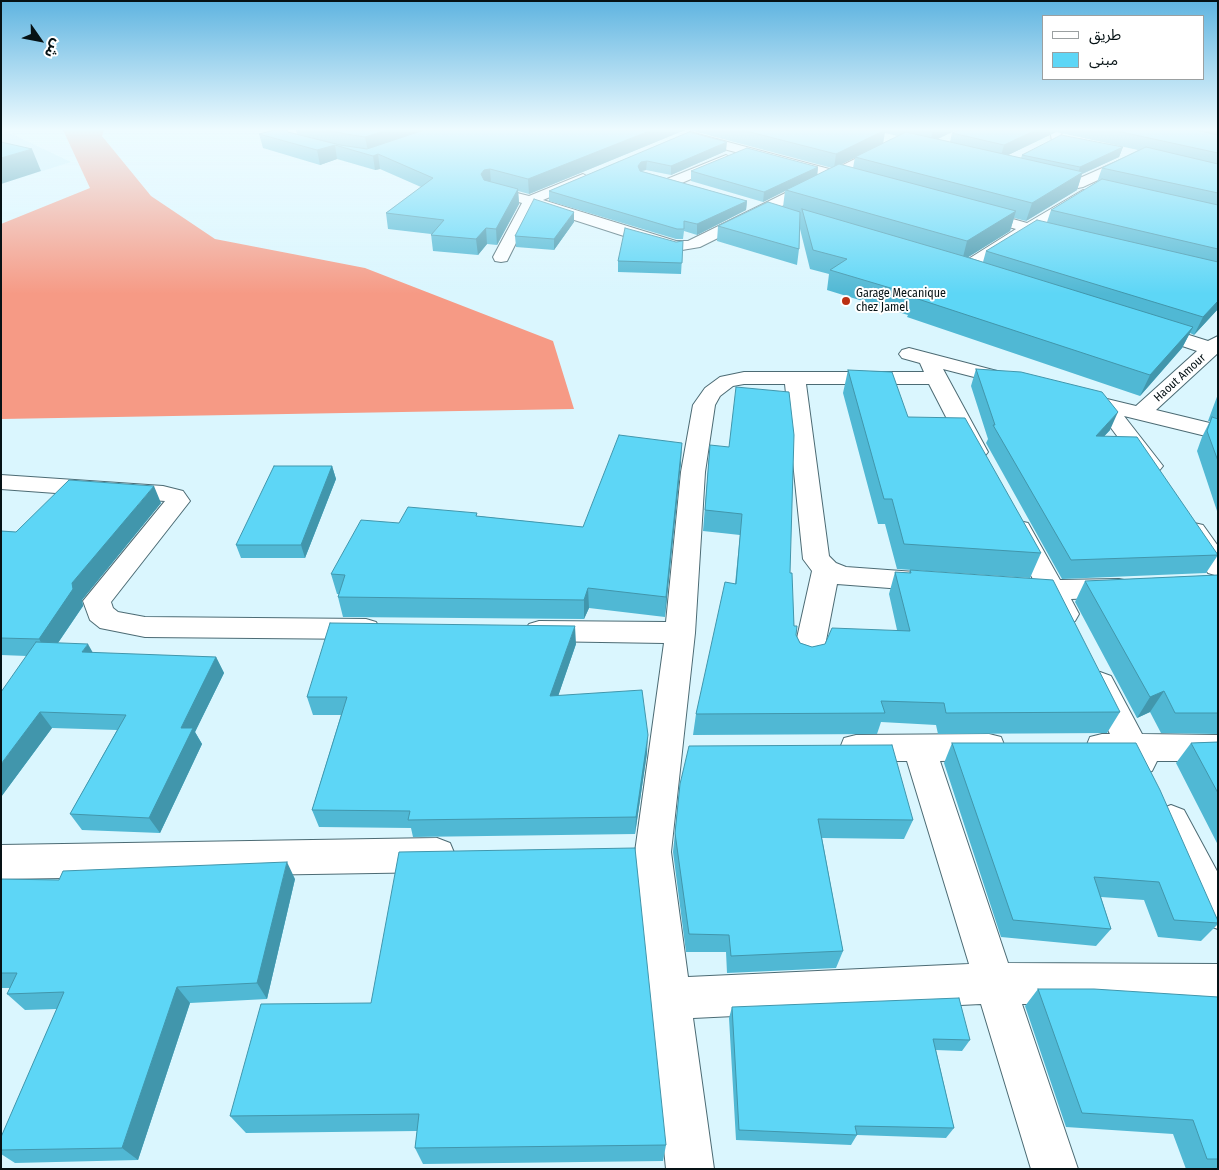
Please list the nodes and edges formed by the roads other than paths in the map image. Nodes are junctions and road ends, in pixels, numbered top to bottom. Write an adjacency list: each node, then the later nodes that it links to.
1 (569, 185): 9 (street)
2 (681, 185): 7 (street)
3 (815, 185): 11 (street)
4 (1081, 185): 6 (street)
5 (1095, 185): 6 (street)
6 (1091, 187): 14 (street)
7 (700, 190)
8 (499, 192): 9 (street)
9 (530, 201): 11 (street); 16 (street)
10 (746, 204): 11 (street)
11 (765, 209): 13 (street)
12 (959, 210): 14 (street)
13 (784, 215)
14 (1026, 228): 15 (street); 18 (street)
15 (1074, 240)
16 (501, 257)
17 (926, 258): 18 (street)
18 (964, 269): 19 (street)
19 (982, 275)
20 (1139, 325): 21 (street)
21 (1215, 346): 27 (street, Haout Amour)
22 (924, 364): 23 (street); 24 (street); 29 (street)
23 (795, 380): 34 (street); 42 (street)
24 (1031, 385)
25 (1058, 393): 26 (street)
26 (1105, 405): 27 (street); 31 (street)
27 (1141, 413): 28 (street)
28 (1218, 432)
29 (987, 472)
30 (1, 482): 40 (street)
31 (1165, 487)
32 (1006, 506): 39 (street)
33 (1181, 511): 35 (street)
34 (826, 569): 36 (street); 44 (street)
35 (1211, 579)
36 (948, 583)
37 (1140, 587): 39 (street)
38 (1015, 588): 39 (street)
39 (1053, 591): 43 (street)
40 (393, 630)
41 (512, 631): 42 (street)
42 (680, 633): 57 (street)
43 (1075, 634)
44 (808, 656)
45 (1088, 660): 47 (street)
46 (1074, 747): 47 (street)
47 (1132, 747): 50 (street); 54 (street)
48 (919, 748): 49 (street); 51 (street); 55 (street)
49 (1016, 748)
50 (1218, 748)
51 (831, 749)
52 (464, 854): 53 (street)
53 (1, 862)
54 (1218, 911)
55 (996, 983): 56 (street); 57 (street); 59 (street)
56 (1218, 984)
57 (671, 998): 58 (street)
58 (690, 1169)
59 (1055, 1169)

